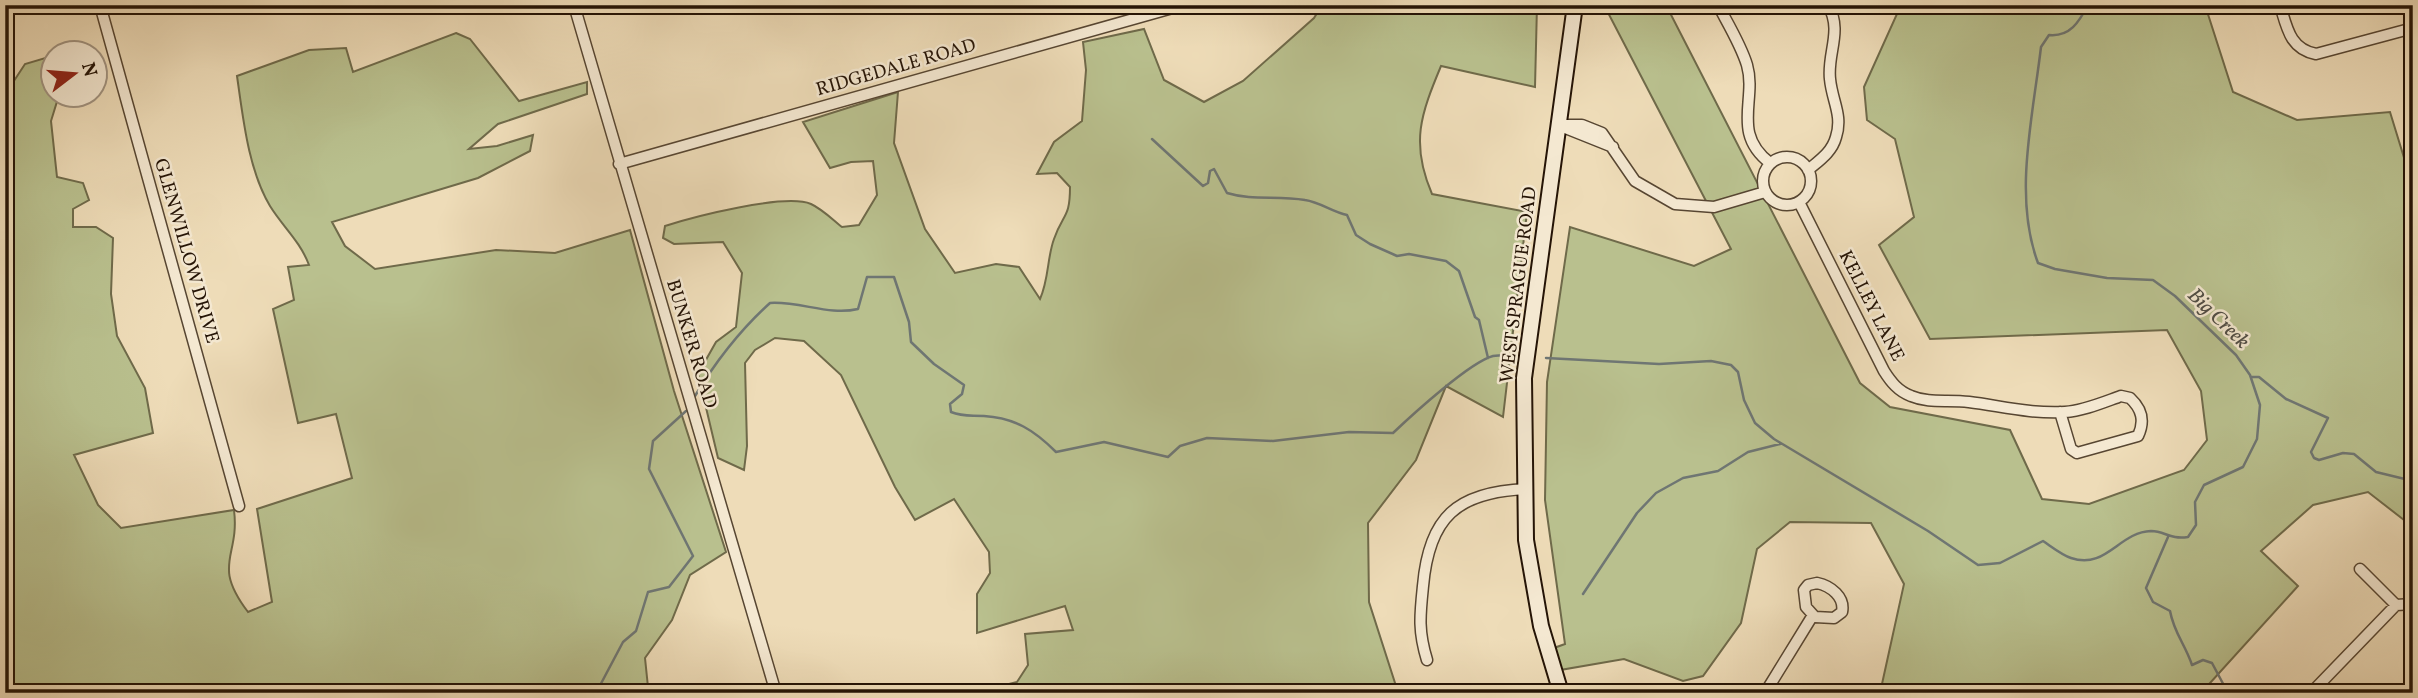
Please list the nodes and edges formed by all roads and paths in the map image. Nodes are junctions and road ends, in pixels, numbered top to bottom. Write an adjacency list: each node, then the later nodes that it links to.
1 (100, 5): 17 (street, GLENWILLOW DRIVE)
2 (574, 5): 11 (street, BUNKER ROAD)
3 (1183, 5): 11 (street, RIDGEDALE ROAD)
4 (1576, 5): 9 (street, WEST SPRAGUE ROAD)
5 (1718, 5): 10 (street)
6 (1828, 5): 12 (street)
7 (2280, 5): 8 (street)
8 (2413, 28)
9 (1560, 125): 13 (street); 16 (street, WEST SPRAGUE ROAD)
10 (1770, 163): 12 (street); 13 (street)
11 (619, 164): 23 (street, BUNKER ROAD)
12 (1808, 170): 14 (street)
13 (1765, 192): 14 (street)
14 (1799, 202): 15 (street, KELLEY LANE)
15 (2060, 412): 15 (street, KELLEY LANE)
16 (1526, 489): 22 (street); 24 (street, WEST SPRAGUE ROAD)
17 (239, 506)
18 (2360, 569): 20 (street)
19 (2413, 604): 20 (street)
20 (2396, 605): 26 (street)
21 (1813, 615): 25 (street)
22 (1427, 660)
23 (776, 693)
24 (1561, 693)
25 (1765, 693)
26 (2311, 693)

